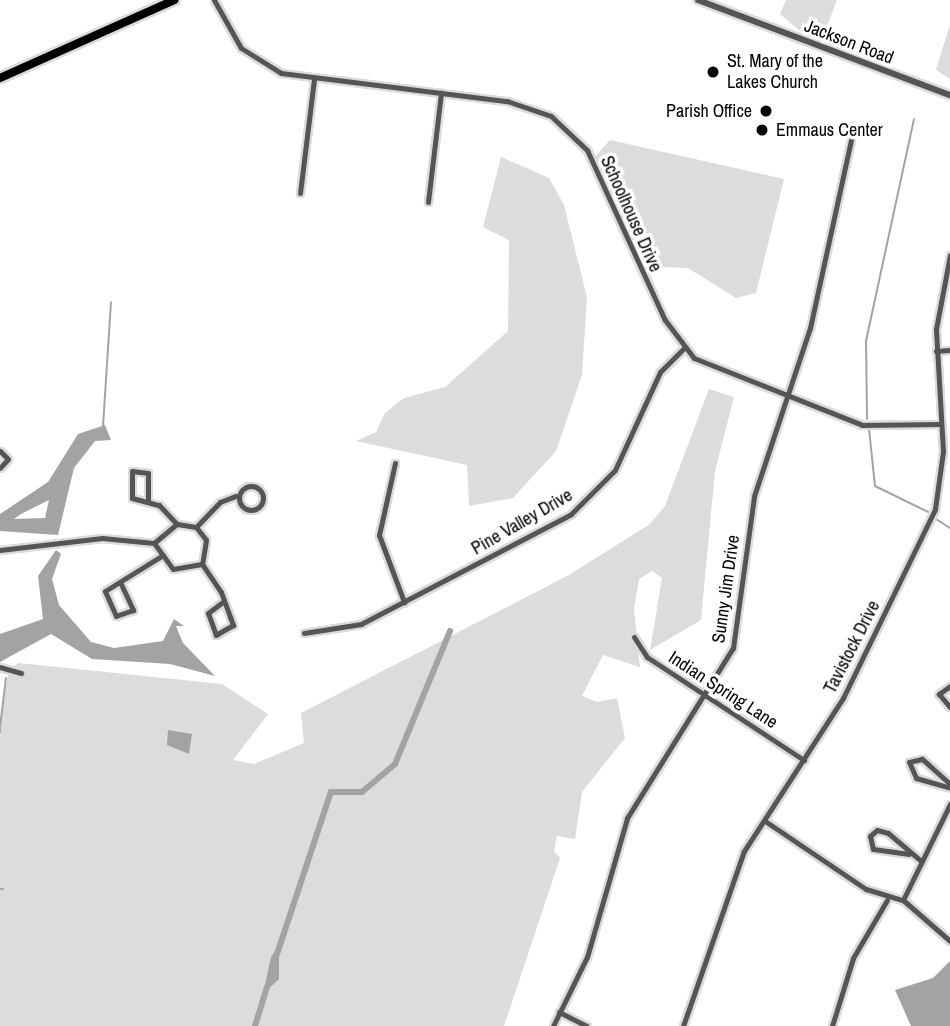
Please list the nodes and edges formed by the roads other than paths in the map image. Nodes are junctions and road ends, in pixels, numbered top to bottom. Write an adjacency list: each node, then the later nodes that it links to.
1 (174, 0): 4 (main road)
2 (214, 0): 5 (street, Schoolhouse Drive)
3 (698, 0): 7 (street, Jackson Road)
4 (0, 78)
5 (314, 79): 6 (street, Schoolhouse Drive); 9 (street)
6 (442, 93): 10 (street); 12 (street, Schoolhouse Drive)
7 (950, 95)
8 (854, 126): 15 (street, Sunny Jim Drive)
9 (300, 193)
10 (428, 202)
11 (950, 255): 14 (street, Tavistock Drive)
12 (683, 349): 15 (street, Schoolhouse Drive); 30 (street, Pine Valley Drive)
13 (950, 350): 14 (street)
14 (936, 351): 16 (street, Tavistock Drive)
15 (788, 399): 16 (street, Schoolhouse Drive); 36 (street, Sunny Jim Drive)
16 (941, 424): 38 (street, Tavistock Drive)
17 (0, 451): 19 (street)
18 (395, 463): 30 (street)
19 (0, 468)
20 (236, 496): 20 (street); 23 (street)
21 (148, 501): 21 (street); 22 (street)
22 (177, 524): 23 (street); 24 (street)
23 (196, 527): 27 (street)
24 (154, 543): 25 (street); 26 (street)
25 (0, 550)
26 (163, 555): 27 (street); 28 (street)
27 (202, 564): 29 (street)
28 (121, 584): 28 (street)
29 (224, 601): 29 (street)
30 (404, 602): 31 (street, Pine Valley Drive)
31 (304, 633)
32 (634, 637): 36 (street, Indian Spring Lane)
33 (0, 667): 34 (street)
34 (21, 673)
35 (950, 686): 37 (street)
36 (706, 695): 38 (street, Indian Spring Lane); 47 (street, Sunny Jim Drive)
37 (950, 707)
38 (804, 760): 41 (street, Tavistock Drive)
39 (950, 786): 39 (street)
40 (950, 804): 43 (street)
41 (765, 821): 44 (street); 50 (street, Tavistock Drive)
42 (909, 854): 42 (street); 43 (street)
43 (920, 860): 45 (street)
44 (887, 900): 45 (street); 51 (street)
45 (904, 900): 46 (street)
46 (950, 941)
47 (559, 1012): 48 (street, Sunny Jim Drive); 49 (street)
48 (553, 1026)
49 (587, 1026)
50 (683, 1026)
51 (832, 1026)

